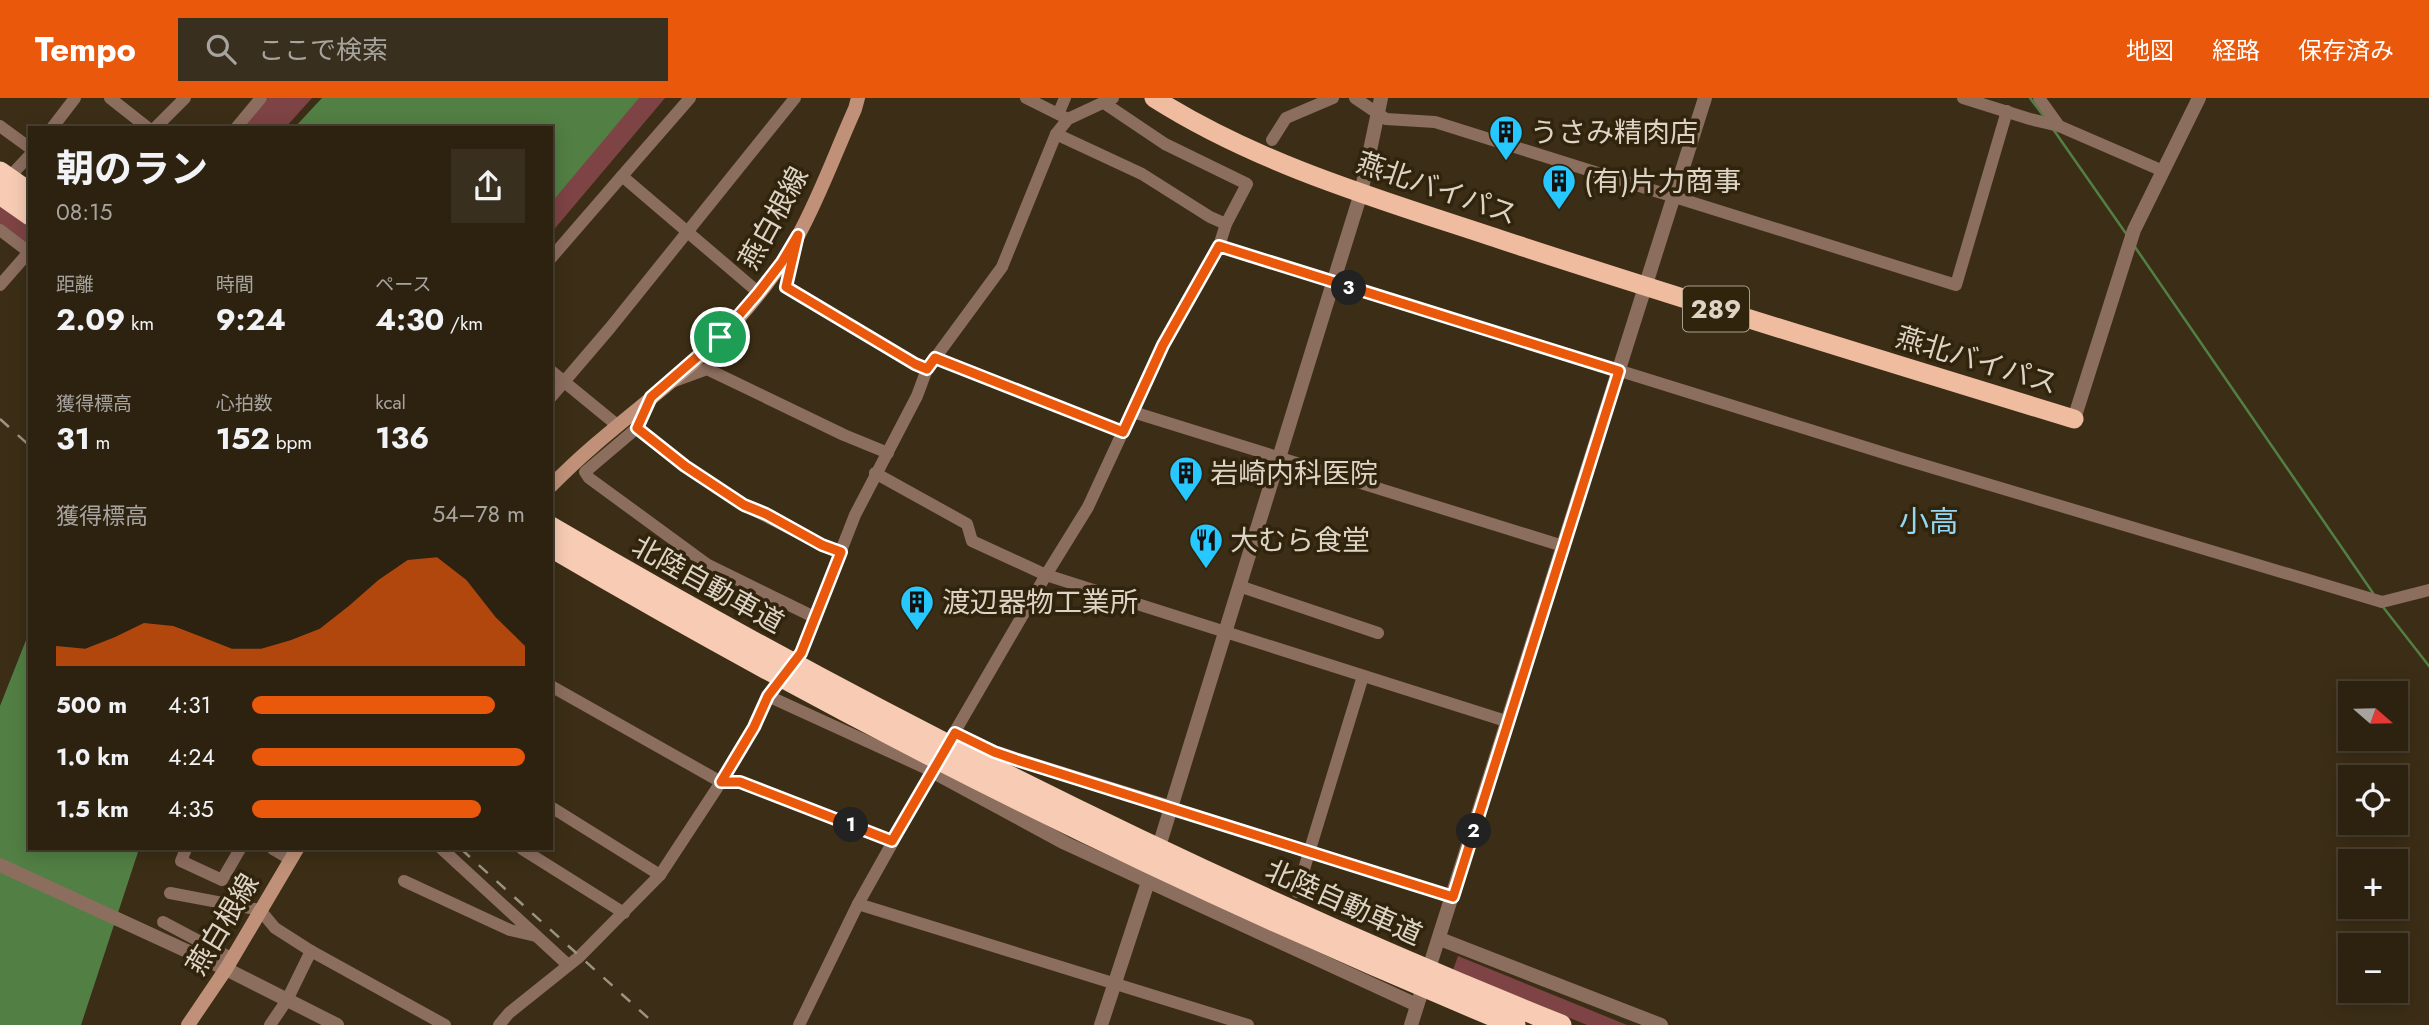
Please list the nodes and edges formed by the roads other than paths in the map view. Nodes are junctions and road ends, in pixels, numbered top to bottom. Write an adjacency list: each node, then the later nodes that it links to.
1 (75, 98): 24 (street)
2 (110, 98): 25 (street)
3 (185, 98): 26 (street)
4 (261, 98): 27 (street)
5 (690, 98): 34 (street)
6 (795, 98): 42 (street)
7 (858, 98): 43 (main road, 燕白根線)
8 (1026, 98): 21 (street)
9 (1065, 98): 21 (street)
10 (1154, 98): 36 (highway, 燕北バイパス / 289)
11 (1333, 98): 29 (street)
12 (1355, 98): 20 (street)
13 (1381, 98): 20 (street)
14 (1705, 98): 38 (street)
15 (1963, 98): 19 (street)
16 (2039, 98): 22 (street)
17 (2199, 98): 33 (street)
18 (1108, 100): 21 (street); 40 (street)
19 (2007, 111): 22 (street); 38 (street)
20 (1378, 114): 36 (street); 38 (street)
21 (1063, 115): 28 (street)
22 (2059, 125): 33 (street)
23 (0, 126): 30 (street)
24 (54, 126)
25 (145, 126)
26 (157, 126)
27 (238, 126)
28 (1056, 134): 40 (street); 52 (street)
29 (1272, 140)
30 (28, 147)
31 (28, 156): 32 (street)
32 (8, 171): 35 (highway)
33 (2163, 171): 61 (street)
34 (622, 176): 42 (street); 47 (street)
35 (28, 191)
36 (1361, 193): 48 (street); 50 (highway, 燕北バイパス / 289)
37 (0, 194): 39 (highway)
38 (1675, 196): 50 (street)
39 (28, 214)
40 (1226, 224): 44 (street)
41 (0, 230): 45 (street)
42 (688, 232): 51 (street); 56 (street)
43 (798, 235): 51 (main road, 燕白根線); 53 (street)
44 (1219, 246): 48 (street); 60 (street)
45 (28, 251)
46 (28, 253): 49 (street)
47 (553, 256)
48 (1334, 284): 54 (street); 66 (street)
49 (0, 285)
50 (1646, 288): 54 (street); 61 (highway, 燕北バイパス / 289)
51 (758, 293): 57 (main road, 燕白根線)
52 (935, 358): 53 (street); 64 (street)
53 (927, 369): 65 (street)
54 (1619, 371): 70 (street); 75 (street)
55 (553, 372): 56 (street)
56 (565, 382): 58 (street); 62 (street)
57 (668, 383): 59 (main road, 燕白根線); 65 (street)
58 (553, 395)
59 (651, 397): 62 (main road, 燕白根線); 63 (street)
60 (1133, 412): 64 (street); 66 (street)
61 (2074, 419)
62 (617, 425): 68 (main road, 燕白根線)
63 (637, 428): 72 (street); 76 (street)
64 (1123, 432): 73 (street)
65 (888, 453): 67 (street)
66 (1279, 458): 70 (street); 74 (street)
67 (875, 473): 72 (street); 73 (street)
68 (553, 484)
69 (553, 528): 112 (highway, 北陸自動車道)
70 (1563, 547): 82 (street)
71 (553, 548): 112 (highway, 北陸自動車道)
72 (841, 552): 76 (street)
73 (1046, 575): 77 (street); 83 (street)
74 (1238, 586): 77 (street); 78 (street)
75 (2429, 590)
76 (816, 618): 81 (street)
77 (1224, 632): 79 (street); 86 (street)
78 (1378, 633)
79 (1363, 677): 82 (street); 93 (street)
80 (553, 687): 85 (street)
81 (768, 696): 84 (street); 85 (street)
82 (1509, 722): 101 (street)
83 (955, 733): 84 (street); 86 (street)
84 (932, 771): 88 (street); 98 (street)
85 (721, 782): 88 (street); 96 (street)
86 (1170, 807): 93 (street); 98 (street)
87 (553, 808): 96 (street)
88 (892, 841): 102 (street)
89 (186, 850): 90 (street)
90 (239, 850)
91 (443, 850): 106 (street)
92 (524, 850): 104 (street)
93 (1308, 853): 100 (street); 101 (street)
94 (293, 854): 103 (main road, 燕白根線)
95 (0, 864): 109 (street)
96 (660, 875): 104 (street)
97 (404, 881): 106 (street)
98 (1148, 882): 111 (street); 114 (street)
99 (170, 892): 103 (street)
100 (1297, 892)
101 (1453, 897): 107 (street)
102 (858, 904): 111 (street); 120 (street)
103 (260, 910): 108 (street); 109 (main road, 燕白根線)
104 (624, 913): 110 (street)
105 (163, 922): 109 (street)
106 (537, 936): 110 (street)
107 (1440, 939): 114 (street); 126 (street)
108 (312, 951): 113 (street); 118 (street)
109 (229, 963): 113 (street); 115 (main road, 燕白根線)
110 (568, 965): 119 (street)
111 (1114, 983): 121 (street); 122 (street)
112 (1444, 986): 124 (highway, 北陸自動車道); 125 (highway, 北陸自動車道)
113 (287, 999): 116 (street); 117 (street)
114 (1417, 1005): 123 (street)
115 (188, 1025)
116 (270, 1025)
117 (337, 1025)
118 (444, 1025)
119 (499, 1025)
120 (799, 1025)
121 (1101, 1025)
122 (1248, 1025)
123 (1411, 1025)
124 (1515, 1025)
125 (1561, 1025)
126 (1661, 1025)

